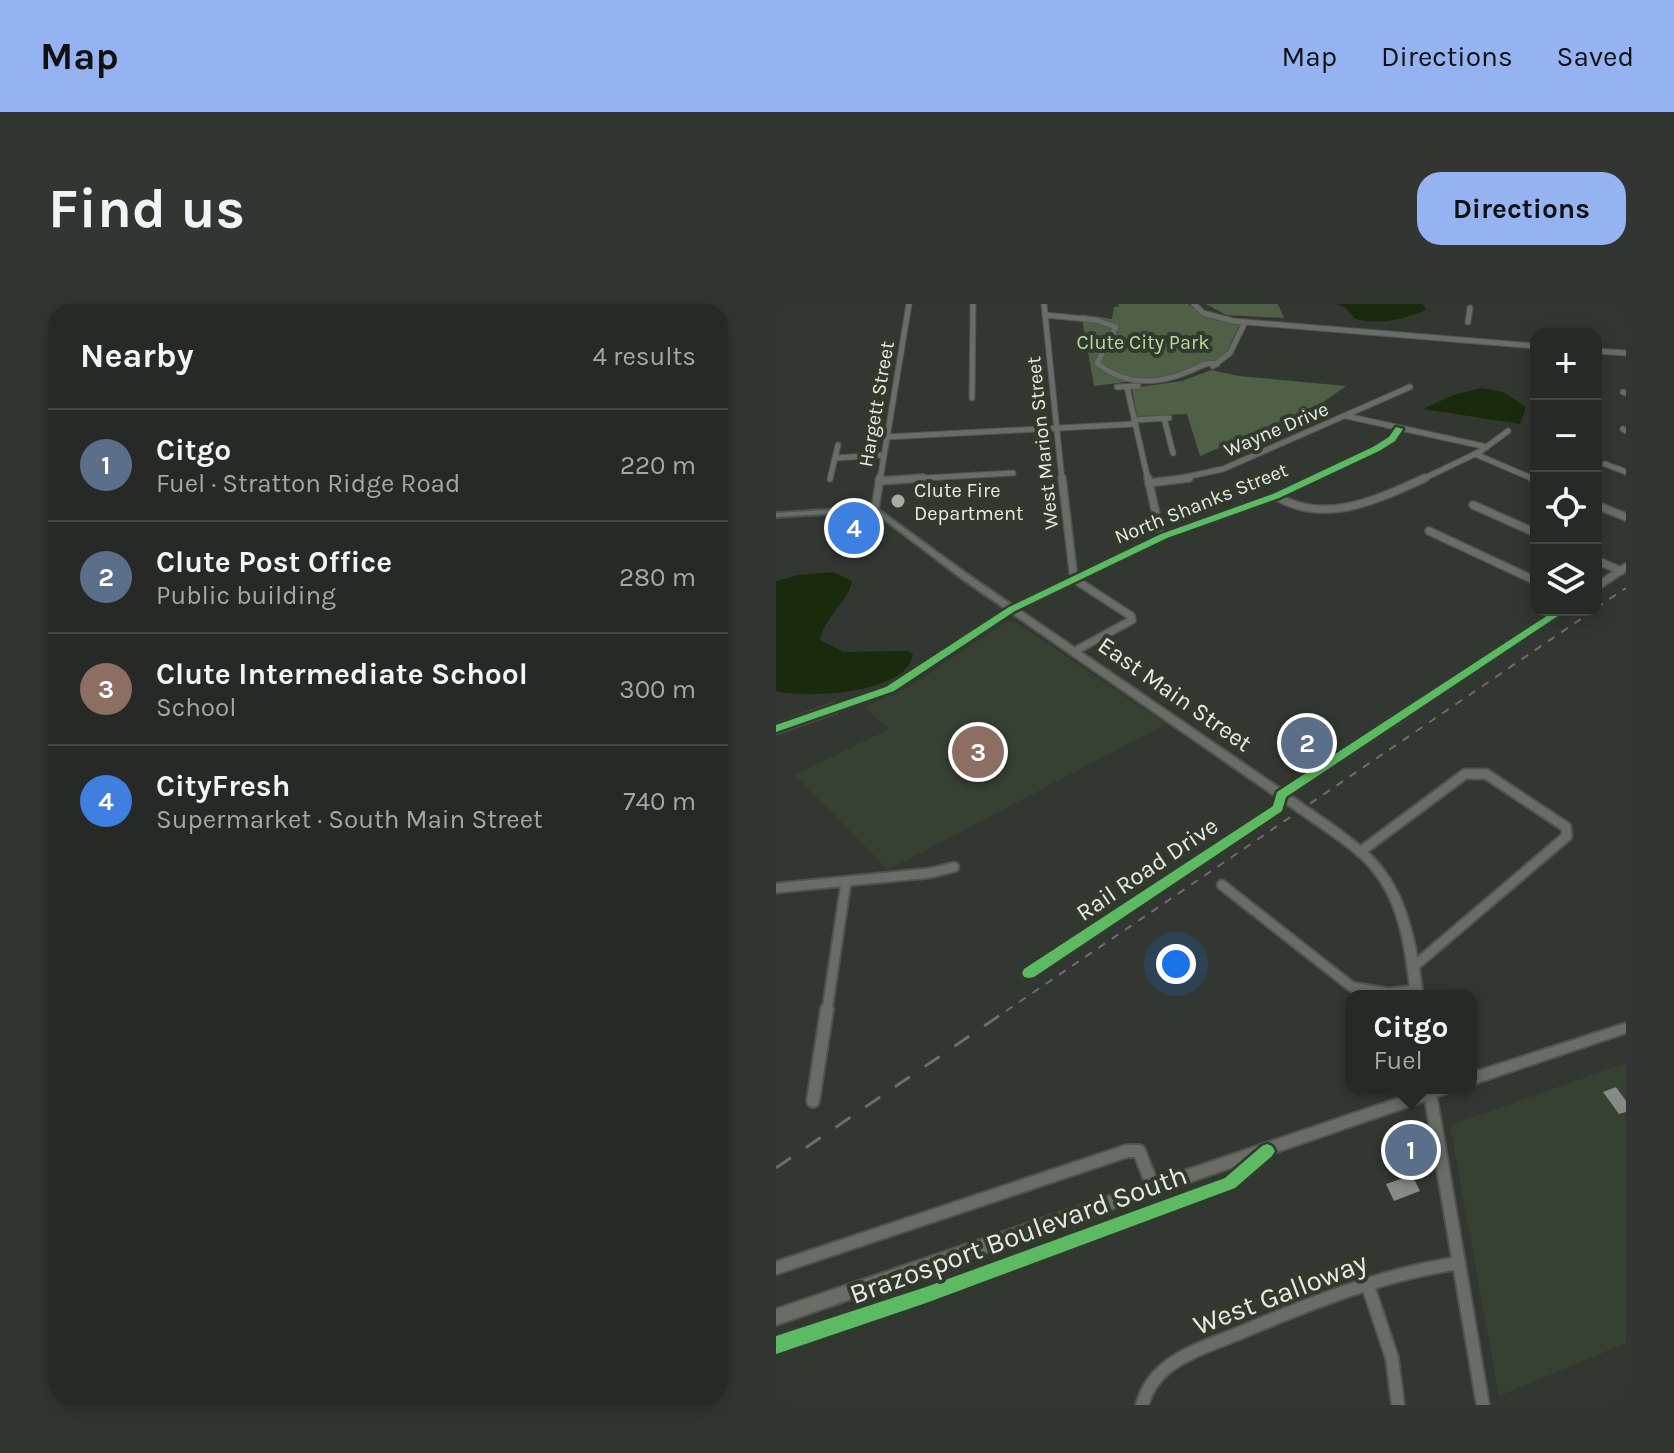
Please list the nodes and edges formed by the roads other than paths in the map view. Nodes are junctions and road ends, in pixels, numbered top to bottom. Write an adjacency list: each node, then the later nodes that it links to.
1 (909, 304): 22 (street, Hargett Street)
2 (973, 304): 16 (street)
3 (1044, 304): 6 (street, West Marion Street)
4 (1194, 304): 7 (street)
5 (1470, 308): 8 (street)
6 (1045, 315): 12 (street); 19 (street, West Marion Street)
7 (1245, 322): 9 (street); 12 (street)
8 (1468, 322)
9 (1530, 346)
10 (1602, 351): 11 (street)
11 (1626, 353)
12 (1217, 364): 14 (street)
13 (1117, 387): 14 (street)
14 (1127, 387): 18 (street)
15 (1410, 387): 17 (street, Wayne Drive)
16 (972, 398)
17 (1346, 416): 20 (street); 35 (street, Wayne Drive)
18 (1135, 422): 19 (street); 25 (street); 35 (street)
19 (1057, 428): 22 (street); 48 (street, West Marion Street)
20 (1399, 429): 24 (street); 36 (street, North Shanks Street)
21 (1508, 431): 24 (street)
22 (886, 437): 27 (street, Hargett Street)
23 (838, 445): 28 (street)
24 (1487, 447): 26 (street)
25 (1173, 453)
26 (1475, 454): 32 (street); 36 (street)
27 (883, 455): 28 (street); 34 (street, Hargett Street)
28 (835, 458): 33 (street)
29 (1605, 464): 30 (street)
30 (1626, 472)
31 (1013, 473): 34 (street)
32 (1530, 477)
33 (830, 479)
34 (879, 481): 39 (street, Hargett Street)
35 (1149, 483): 44 (street)
36 (1276, 496): 44 (street, North Shanks Street)
37 (1473, 505): 42 (street)
38 (1602, 507): 41 (street)
39 (875, 509): 40 (main road); 51 (main road, East Main Street)
40 (776, 515)
41 (1626, 517)
42 (1530, 530)
43 (1429, 531): 47 (street)
44 (1164, 536): 48 (street, North Shanks Street)
45 (1602, 563): 46 (street)
46 (1621, 571): 49 (street); 50 (street)
47 (1530, 578)
48 (1074, 579): 51 (street, North Shanks Street); 53 (street)
49 (1626, 579)
50 (1602, 583)
51 (1012, 609): 53 (main road, East Main Street); 54 (street, North Shanks Street)
52 (1553, 616): 55 (street, Rail Road Drive)
53 (1075, 651): 55 (main road, East Main Street)
54 (776, 729)
55 (1281, 795): 56 (main road, East Main Street); 62 (street, Rail Road Drive)
56 (1360, 852): 61 (main road, East Main Street); 61 (street)
57 (954, 867): 58 (street)
58 (846, 882): 60 (street); 69 (street)
59 (1222, 885): 63 (street)
60 (776, 888)
61 (1412, 968): 64 (main road, East Main Street)
62 (1029, 973)
63 (1370, 990)
64 (1416, 990)
65 (1626, 1028): 66 (main road)
66 (1477, 1077)
67 (1424, 1094): 70 (main road, Brazosport Boulevard South)
68 (1436, 1094): 72 (street)
69 (813, 1101)
70 (1267, 1151): 71 (main road, Brazosport Boulevard South); 76 (street, Brazosport Boulevard South)
71 (1154, 1189): 73 (street, Brazosport Boulevard South); 75 (main road, Brazosport Boulevard South)
72 (1459, 1263): 74 (street, West Galloway); 79 (street)
73 (776, 1268)
74 (1367, 1283): 77 (street, West Galloway); 78 (street)
75 (776, 1317)
76 (776, 1345)
77 (1142, 1405)
78 (1398, 1405)
79 (1483, 1405)

